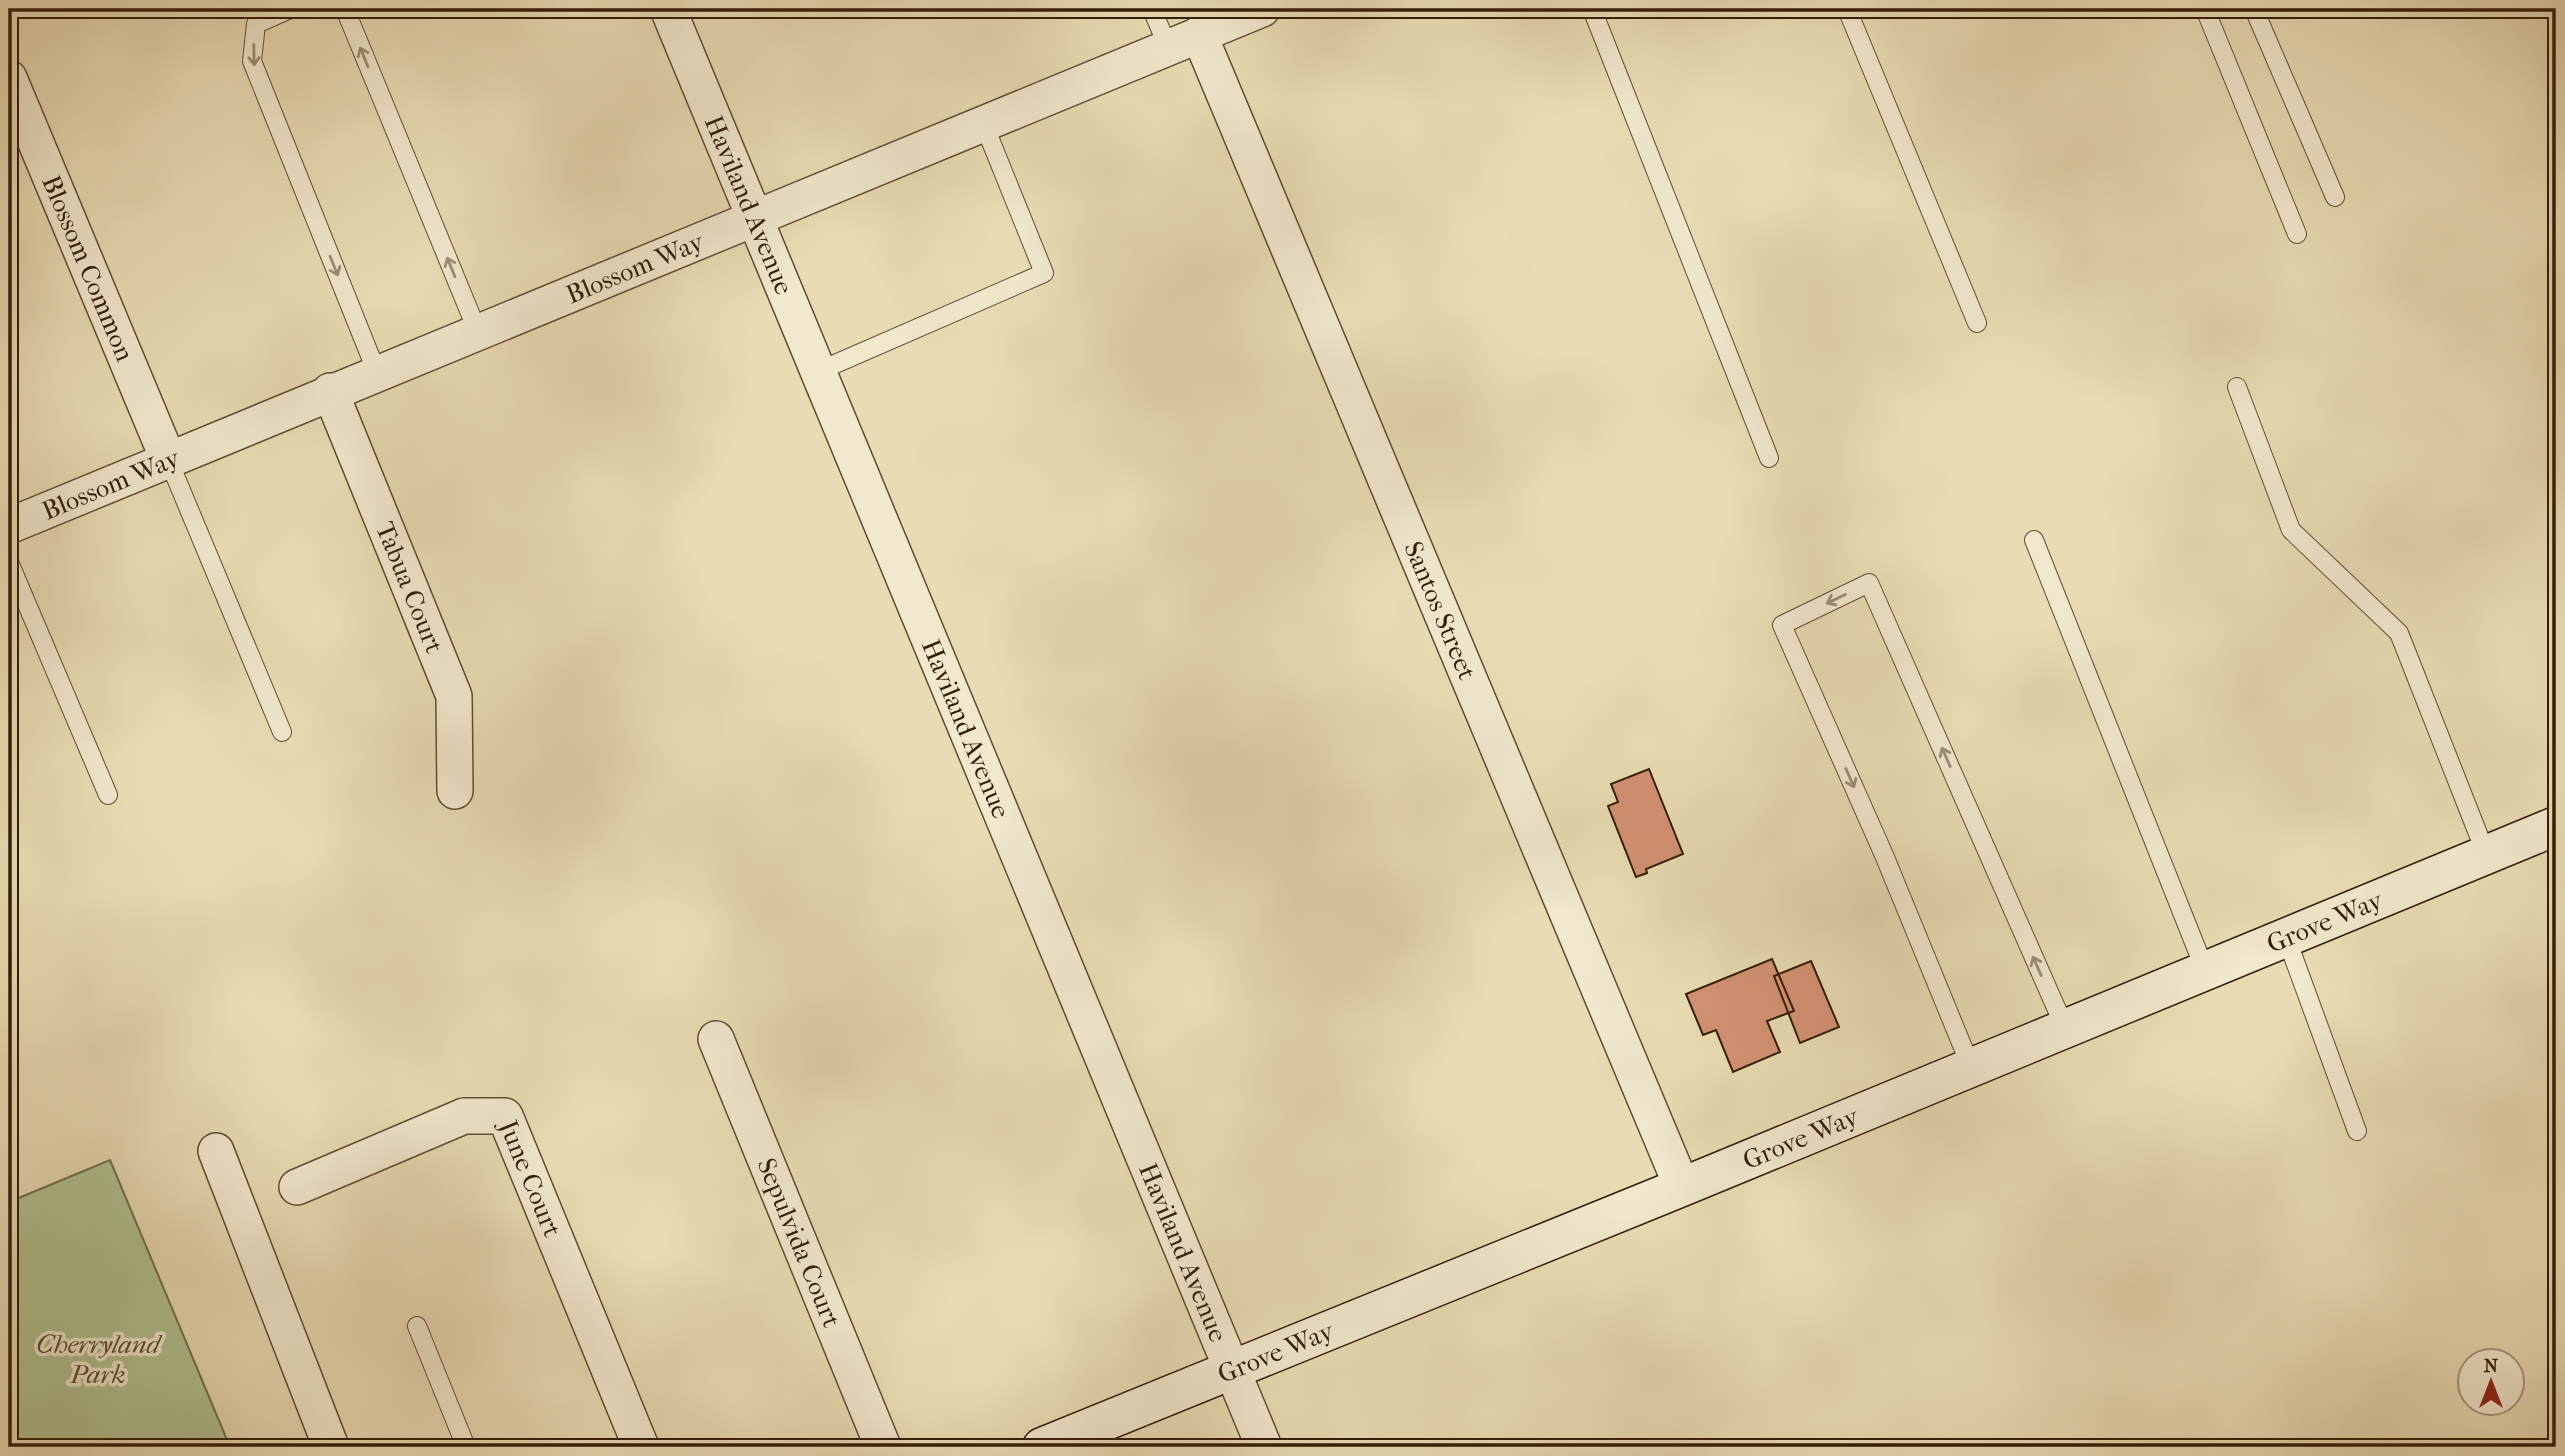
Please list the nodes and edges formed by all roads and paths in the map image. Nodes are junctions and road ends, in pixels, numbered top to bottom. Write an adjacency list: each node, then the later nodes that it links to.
1 (345, 9): 17 (lane, one-way to 1)
2 (668, 9): 14 (street, Haviland Avenue)
3 (1152, 9): 10 (lane)
4 (1262, 9): 10 (street, Blossom Way)
5 (1592, 9): 22 (lane)
6 (1847, 9): 16 (lane)
7 (2205, 9): 15 (lane)
8 (2254, 9): 13 (lane)
9 (283, 10): 19 (lane, one-way to 19)
10 (1184, 41): 12 (street, Blossom Way); 40 (street, Santos Street)
11 (9, 78): 23 (street, Blossom Common)
12 (983, 122): 14 (street, Blossom Way); 18 (lane)
13 (2335, 197)
14 (752, 217): 17 (street, Blossom Way); 18 (street, Haviland Avenue)
15 (2297, 234)
16 (1976, 323)
17 (477, 330): 19 (street, Blossom Way)
18 (819, 370): 42 (street, Haviland Avenue)
19 (377, 373): 21 (street, Blossom Way)
20 (2237, 387): 31 (lane)
21 (330, 391): 23 (street, Blossom Way); 28 (street, Tabua Court)
22 (1769, 458)
23 (167, 459): 24 (street, Blossom Way); 27 (lane)
24 (9, 526)
25 (2034, 540): 33 (lane)
26 (9, 562): 29 (lane)
27 (282, 732)
28 (455, 791)
29 (108, 795)
30 (2556, 826): 31 (street, Grove Way)
31 (2486, 854): 32 (street, Grove Way)
32 (2286, 937): 33 (street, Grove Way); 37 (lane)
33 (2205, 970): 34 (street, Grove Way)
34 (2065, 1028): 36 (street, Grove Way); 36 (lane, one-way to 36)
35 (716, 1039): 46 (street, Sepulvida Court)
36 (1971, 1067): 40 (street, Grove Way)
37 (2357, 1130)
38 (216, 1151): 43 (street)
39 (297, 1187): 45 (street, June Court)
40 (1682, 1187): 42 (street, Grove Way)
41 (417, 1326): 44 (lane)
42 (1231, 1368): 47 (street, Grove Way); 48 (street, Haviland Avenue)
43 (331, 1447)
44 (466, 1447)
45 (641, 1447)
46 (883, 1447)
47 (1042, 1447)
48 (1264, 1447)

